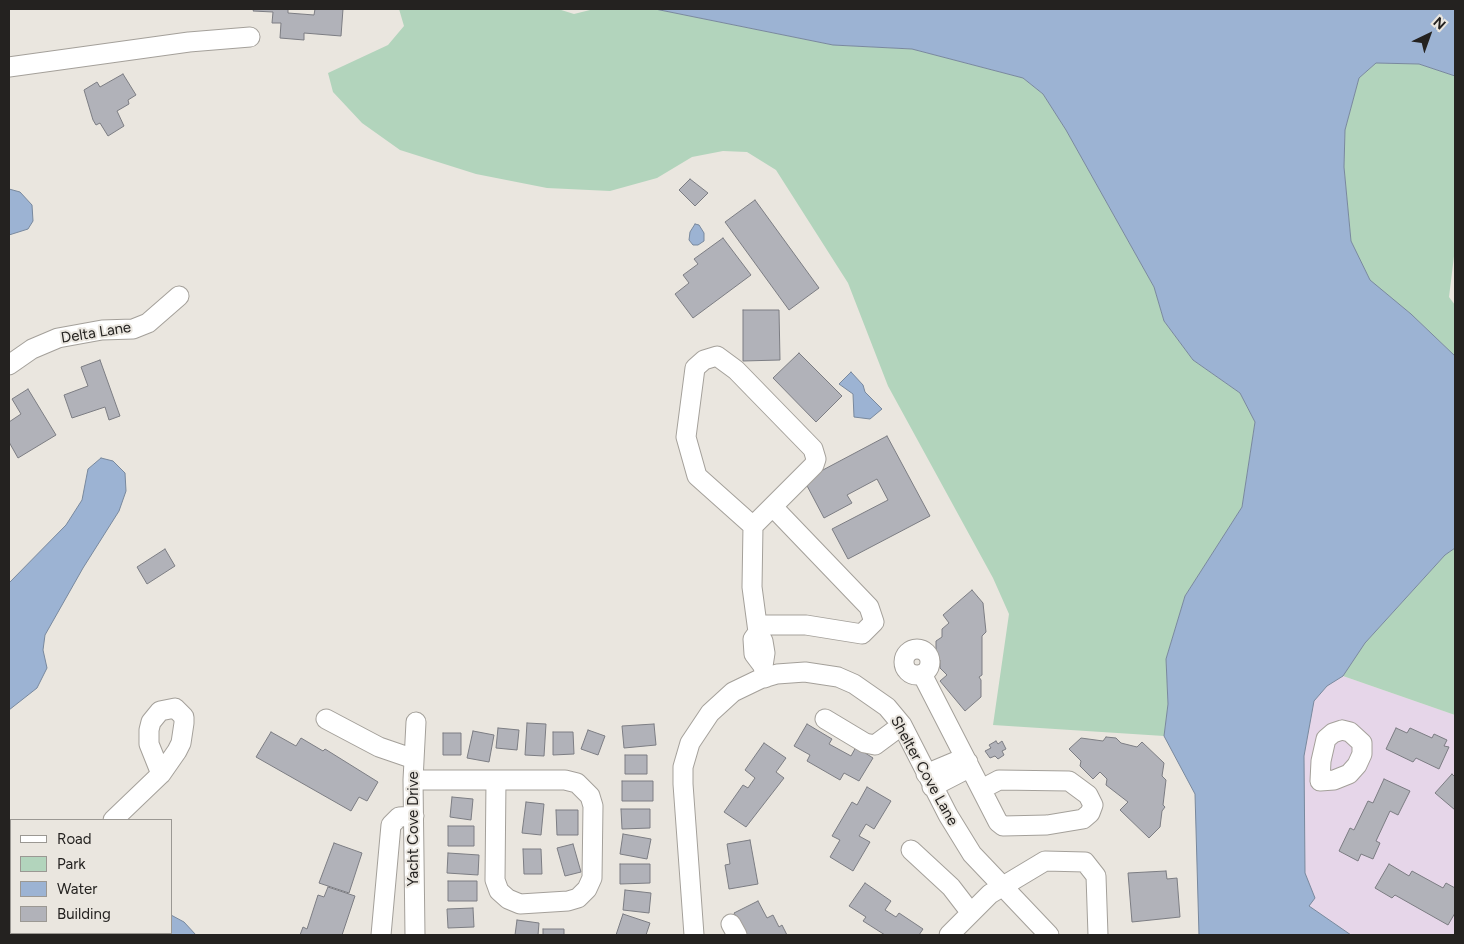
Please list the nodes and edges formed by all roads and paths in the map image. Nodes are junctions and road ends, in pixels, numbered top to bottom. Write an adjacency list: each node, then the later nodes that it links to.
1 (250, 37): 2 (street)
2 (9, 67)
3 (179, 296): 4 (street, Delta Lane)
4 (9, 365)
5 (773, 507): 6 (street); 6 (street); 7 (street)
6 (753, 526): 7 (street)
7 (757, 628): 8 (street)
8 (764, 672): 13 (street, Shelter Cove Lane); 28 (street, Shelter Cove Lane)
9 (922, 674): 15 (street)
10 (326, 719): 14 (street)
11 (824, 719): 13 (street)
12 (416, 722): 14 (street, Yacht Cove Drive)
13 (902, 725): 19 (street, Shelter Cove Lane)
14 (414, 759): 17 (street, Yacht Cove Drive)
15 (968, 762): 19 (street); 20 (street)
16 (161, 774): 22 (street)
17 (413, 780): 18 (street); 21 (street, Yacht Cove Drive)
18 (496, 780): 18 (street)
19 (929, 780): 24 (street, Shelter Cove Lane)
20 (982, 789): 20 (street)
21 (414, 816): 26 (street); 27 (street, Yacht Cove Drive)
22 (114, 819)
23 (911, 850): 25 (street)
24 (1003, 887): 25 (street); 30 (street, Shelter Cove Lane); 31 (street)
25 (970, 913): 29 (street)
26 (381, 935)
27 (415, 935)
28 (694, 935)
29 (949, 935)
30 (1049, 935)
31 (1098, 935)

